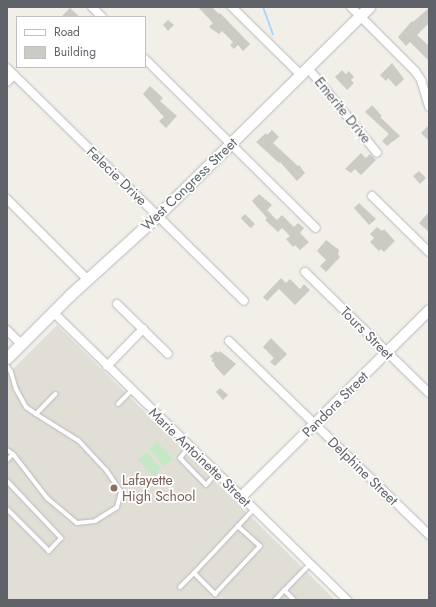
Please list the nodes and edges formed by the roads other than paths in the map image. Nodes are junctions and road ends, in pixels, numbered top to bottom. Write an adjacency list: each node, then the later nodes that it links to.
1 (92, 7): 5 (street)
2 (232, 7): 9 (street, Emerite Drive)
3 (351, 7): 6 (street)
4 (368, 7): 6 (main road, West Congress Street)
5 (101, 16)
6 (360, 16): 9 (main road, West Congress Street); 12 (street)
7 (146, 60): 13 (street)
8 (7, 68): 10 (street, Felecie Drive)
9 (304, 71): 13 (main road, West Congress Street); 14 (street, Emerite Drive)
10 (14, 75): 11 (street); 17 (street, Felecie Drive)
11 (7, 82)
12 (429, 107)
13 (231, 143): 17 (main road, West Congress Street); 18 (street)
14 (377, 153)
15 (372, 196): 19 (street)
16 (7, 199): 21 (street)
17 (158, 216): 21 (main road, West Congress Street); 22 (street, Felecie Drive)
18 (316, 228)
19 (429, 252)
20 (305, 272): 30 (street, Tours Street)
21 (87, 279): 25 (main road, West Congress Street)
22 (244, 301)
23 (117, 304): 26 (street)
24 (429, 310): 30 (street, Pandora Street)
25 (53, 312): 29 (main road, West Congress Street); 34 (street, Marie Antoinette Street)
26 (143, 329): 31 (street); 34 (street)
27 (7, 330): 29 (street)
28 (229, 341): 40 (street, Delphine Street)
29 (21, 344): 32 (main road, West Congress Street)
30 (386, 353): 36 (street, Tours Street); 40 (street, Pandora Street)
31 (168, 354)
32 (7, 358)
33 (7, 366): 39 (lane)
34 (107, 366): 35 (street, Marie Antoinette Street)
35 (132, 390): 38 (lane); 41 (street, Marie Antoinette Street)
36 (429, 393)
37 (55, 394): 39 (lane)
38 (118, 404)
39 (36, 414): 43 (lane)
40 (314, 424): 47 (street, Pandora Street); 51 (street, Delphine Street)
41 (189, 447): 45 (street, Marie Antoinette Street); 45 (lane)
42 (7, 450): 43 (lane)
43 (13, 454): 44 (lane)
44 (7, 460)
45 (216, 473): 47 (street, Marie Antoinette Street)
46 (7, 481): 48 (lane)
47 (241, 497): 49 (street, Marie Antoinette Street)
48 (7, 509)
49 (254, 509): 50 (lane); 52 (street, Marie Antoinette Street)
50 (238, 526): 53 (lane); 53 (lane)
51 (429, 535)
52 (310, 564): 55 (lane); 58 (street, Marie Antoinette Street)
53 (194, 574): 54 (lane)
54 (180, 587)
55 (284, 590): 56 (lane); 57 (lane)
56 (275, 600)
57 (294, 600)
58 (347, 600)

